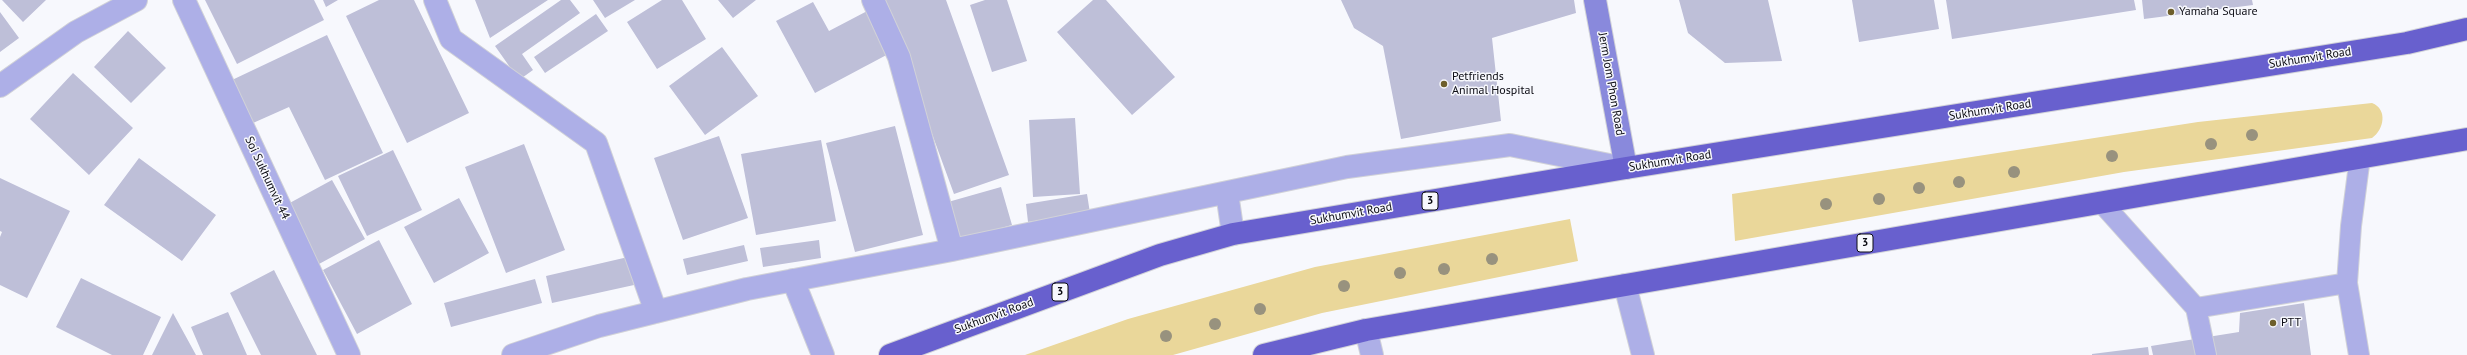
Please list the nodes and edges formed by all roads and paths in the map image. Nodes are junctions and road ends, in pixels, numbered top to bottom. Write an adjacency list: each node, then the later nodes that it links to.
1 (136, 0): 7 (street)
2 (184, 0): 21 (street, Soi Sukhumvit 44)
3 (435, 0): 19 (street)
4 (873, 0): 14 (street)
5 (1595, 0): 10 (main road, Jerm Jom Phon Road)
6 (2467, 29): 10 (highway, Sukhumvit Road / 3)
7 (0, 86)
8 (2467, 139): 9 (highway, 3)
9 (2360, 157): 12 (highway, 3); 16 (lane)
10 (1626, 168): 11 (street); 13 (highway, Sukhumvit Road / 3)
11 (1227, 193): 13 (street); 14 (street)
12 (2101, 202): 17 (highway, 3); 18 (lane)
13 (1233, 234): 24 (highway, Sukhumvit Road / 3)
14 (952, 250): 15 (street)
15 (793, 280): 19 (street); 23 (street)
16 (2347, 283): 18 (lane); 29 (lane)
17 (1625, 285): 20 (highway, 3); 27 (street)
18 (2196, 308): 28 (lane)
19 (656, 312): 22 (street)
20 (1366, 330): 25 (highway, 3); 26 (street)
21 (349, 355)
22 (513, 355)
23 (823, 355)
24 (890, 355)
25 (1264, 355)
26 (1372, 355)
27 (1643, 355)
28 (2206, 355)
29 (2359, 355)

